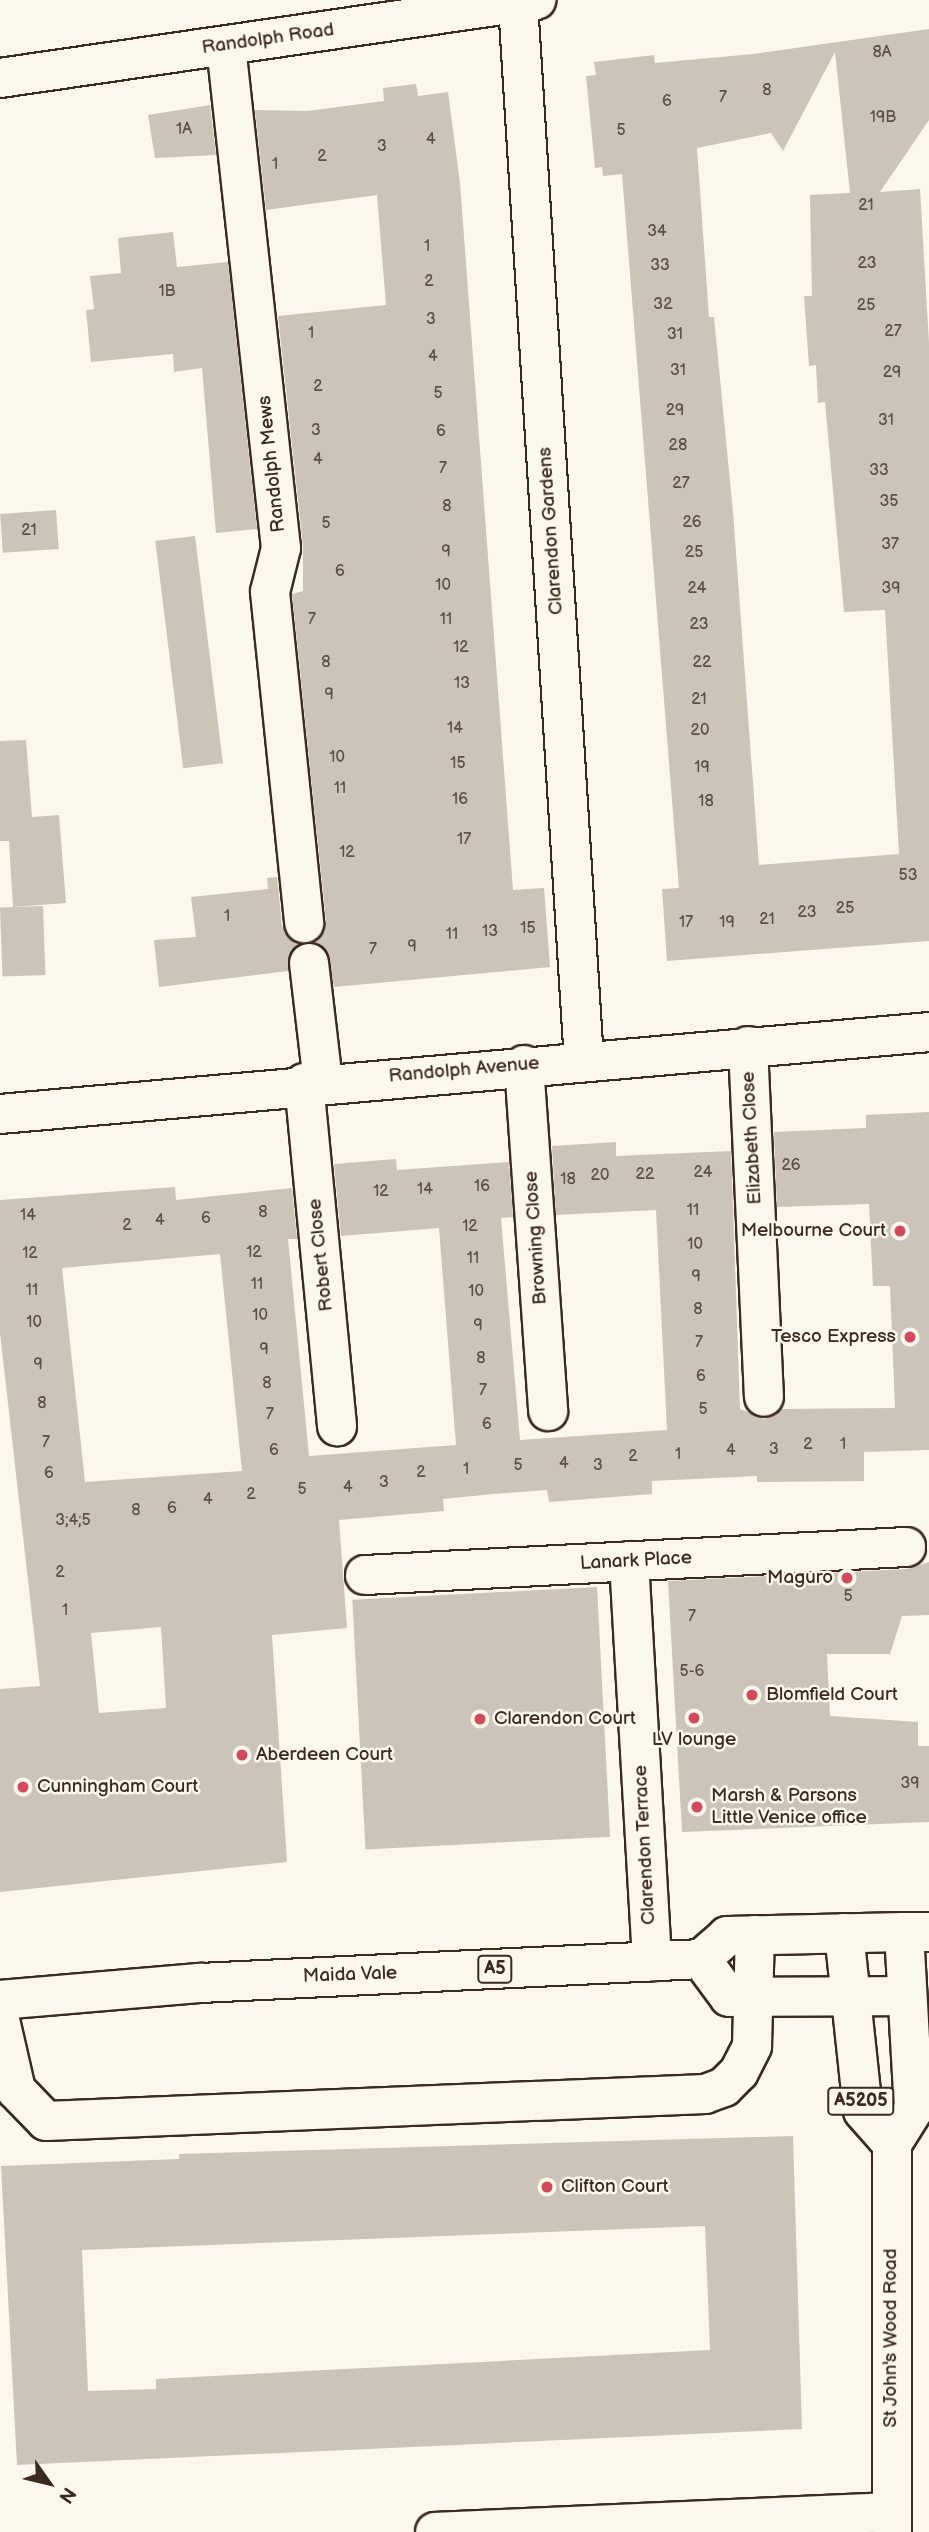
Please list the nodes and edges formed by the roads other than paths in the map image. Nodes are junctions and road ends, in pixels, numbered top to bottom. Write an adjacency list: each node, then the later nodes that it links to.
1 (527, 1): 2 (main road, Randolph Road); 8 (main road, Clarendon Gardens)
2 (226, 46): 3 (main road, Randolph Road); 4 (main road, Randolph Mews)
3 (0, 78)
4 (304, 923)
5 (309, 963): 10 (main road)
6 (929, 1032): 7 (main road, Randolph Avenue)
7 (748, 1046): 8 (main road, Randolph Avenue); 12 (main road, Elizabeth Close)
8 (584, 1060): 9 (main road, Randolph Avenue)
9 (524, 1065): 10 (main road, Randolph Avenue); 13 (main road, Browning Close)
10 (313, 1082): 11 (main road, Randolph Avenue); 14 (main road, Robert Close)
11 (0, 1114)
12 (764, 1397)
13 (548, 1411)
14 (337, 1426)
15 (906, 1547): 16 (main road, Lanark Place)
16 (629, 1561): 17 (main road, Lanark Place); 22 (main road, Clarendon Terrace)
17 (365, 1575)
18 (916, 1932): 19 (main road); 24 (main road, A5205)
19 (844, 1933): 20 (main road); 23 (main road, A5205)
20 (755, 1935): 21 (main road); 25 (main road)
21 (701, 1959): 22 (main road, Maida Vale / A5); 25 (main road)
22 (652, 1961): 26 (main road, Maida Vale / A5)
23 (849, 1995): 24 (main road); 25 (main road); 28 (main road, A5205)
24 (918, 1996): 28 (main road, A5205)
25 (755, 1997): 27 (main road)
26 (0, 2000)
27 (0, 2020)
28 (892, 2144): 29 (main road, St John's Wood Road)
29 (891, 2522): 30 (main road)
30 (435, 2532)

